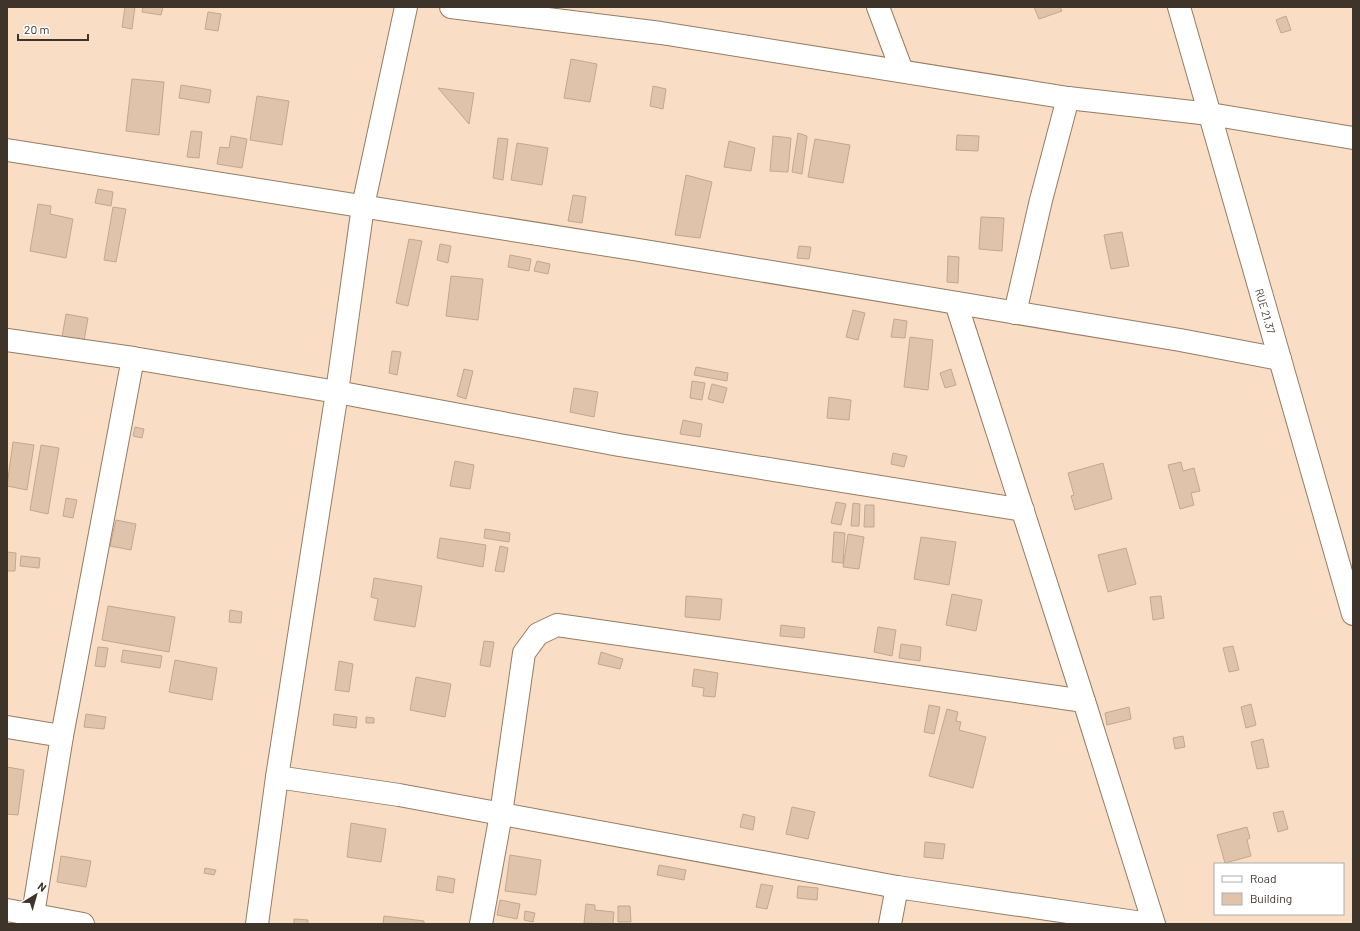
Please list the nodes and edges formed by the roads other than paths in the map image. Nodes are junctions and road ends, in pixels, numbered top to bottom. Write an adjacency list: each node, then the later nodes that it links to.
1 (406, 7): 10 (street)
2 (451, 7): 5 (street)
3 (878, 7): 5 (street)
4 (1179, 7): 7 (street, RUE 21.37)
5 (902, 71): 6 (street)
6 (1068, 98): 7 (street); 12 (street)
7 (1210, 114): 8 (street); 15 (street, RUE 21.37)
8 (1353, 138)
9 (7, 150): 10 (street)
10 (363, 206): 11 (street); 16 (street)
11 (956, 303): 12 (street); 17 (street)
12 (1015, 313): 15 (street)
13 (7, 340): 14 (street)
14 (132, 358): 16 (street); 21 (street)
15 (1280, 358): 18 (street, RUE 21.37)
16 (337, 392): 17 (street); 22 (street)
17 (1023, 510): 19 (street)
18 (1353, 614)
19 (1084, 701): 23 (street); 32 (street)
20 (7, 727): 21 (street)
21 (62, 736): 26 (street)
22 (277, 777): 23 (street); 28 (street)
23 (501, 814): 24 (street); 29 (street)
24 (897, 888): 30 (street); 31 (street)
25 (7, 910): 26 (street)
26 (33, 914): 27 (street)
27 (83, 924)
28 (257, 924)
29 (481, 924)
30 (890, 924)
31 (1149, 924)
32 (1154, 924)

